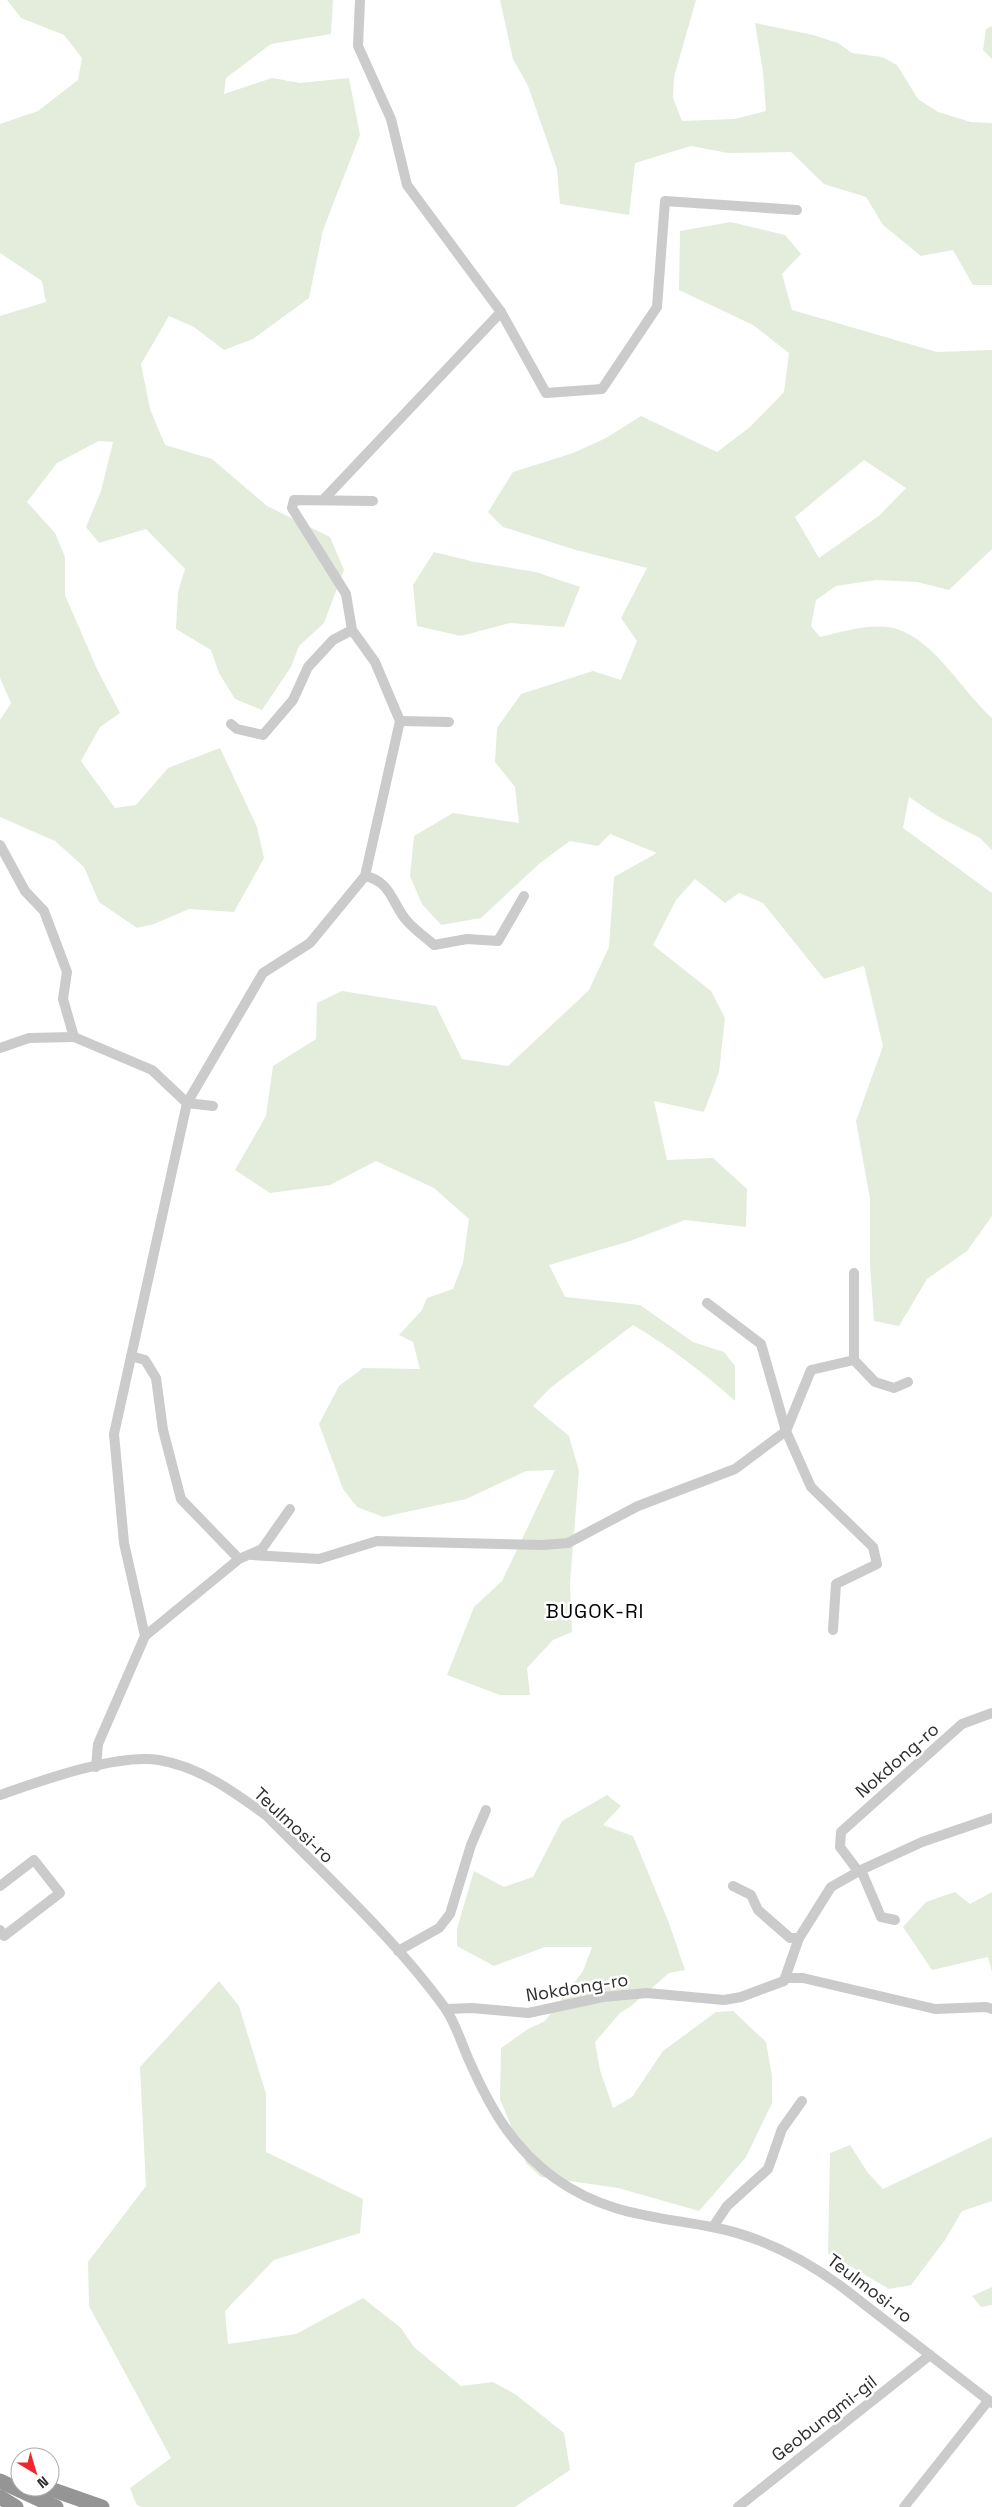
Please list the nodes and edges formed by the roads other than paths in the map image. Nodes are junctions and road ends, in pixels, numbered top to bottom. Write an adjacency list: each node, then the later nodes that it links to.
1 (360, 0): 3 (street)
2 (797, 210): 3 (street)
3 (501, 312): 4 (street)
4 (324, 499): 5 (street); 6 (street)
5 (373, 501)
6 (352, 630): 7 (street); 9 (street)
7 (400, 721): 8 (street); 11 (street)
8 (449, 722)
9 (231, 724)
10 (0, 845): 13 (street)
11 (365, 876): 12 (street); 15 (street)
12 (524, 896)
13 (74, 1037): 14 (street); 15 (street)
14 (0, 1048)
15 (187, 1103): 16 (street); 19 (street)
16 (214, 1106)
17 (854, 1273): 20 (street)
18 (707, 1303): 22 (street)
19 (132, 1356): 25 (street); 27 (street)
20 (854, 1360): 21 (street); 22 (street)
21 (908, 1382)
22 (786, 1431): 24 (street); 26 (street)
23 (290, 1509): 24 (street)
24 (252, 1555): 25 (street)
25 (239, 1559): 27 (street)
26 (833, 1630)
27 (145, 1636): 29 (street)
28 (992, 1713): 33 (street, Nokdong-ro)
29 (96, 1767): 30 (street, Teulmosi-ro); 39 (street, Teulmosi-ro)
30 (0, 1795)
31 (486, 1810): 39 (street)
32 (992, 1818): 33 (street)
33 (860, 1871): 36 (street, Nokdong-ro); 38 (street)
34 (0, 1886): 37 (street)
35 (733, 1886): 38 (street)
36 (895, 1920)
37 (0, 1930)
38 (799, 1938): 40 (street)
39 (398, 1951): 41 (street, Teulmosi-ro)
40 (786, 1978): 41 (street, Nokdong-ro); 42 (street)
41 (446, 2009): 44 (street, Teulmosi-ro)
42 (992, 2009)
43 (802, 2102): 44 (street)
44 (713, 2227): 45 (street, Teulmosi-ro)
45 (930, 2355): 46 (street, Teulmosi-ro); 55 (street, Geobungmi-gil)
46 (990, 2402): 56 (street)
47 (0, 2481): 53 (highway)
48 (0, 2490): 52 (highway)
49 (60, 2492): 54 (highway)
50 (0, 2497): 51 (highway)
51 (16, 2507)
52 (34, 2507)
53 (56, 2507)
54 (102, 2507)
55 (738, 2507)
56 (904, 2507)

